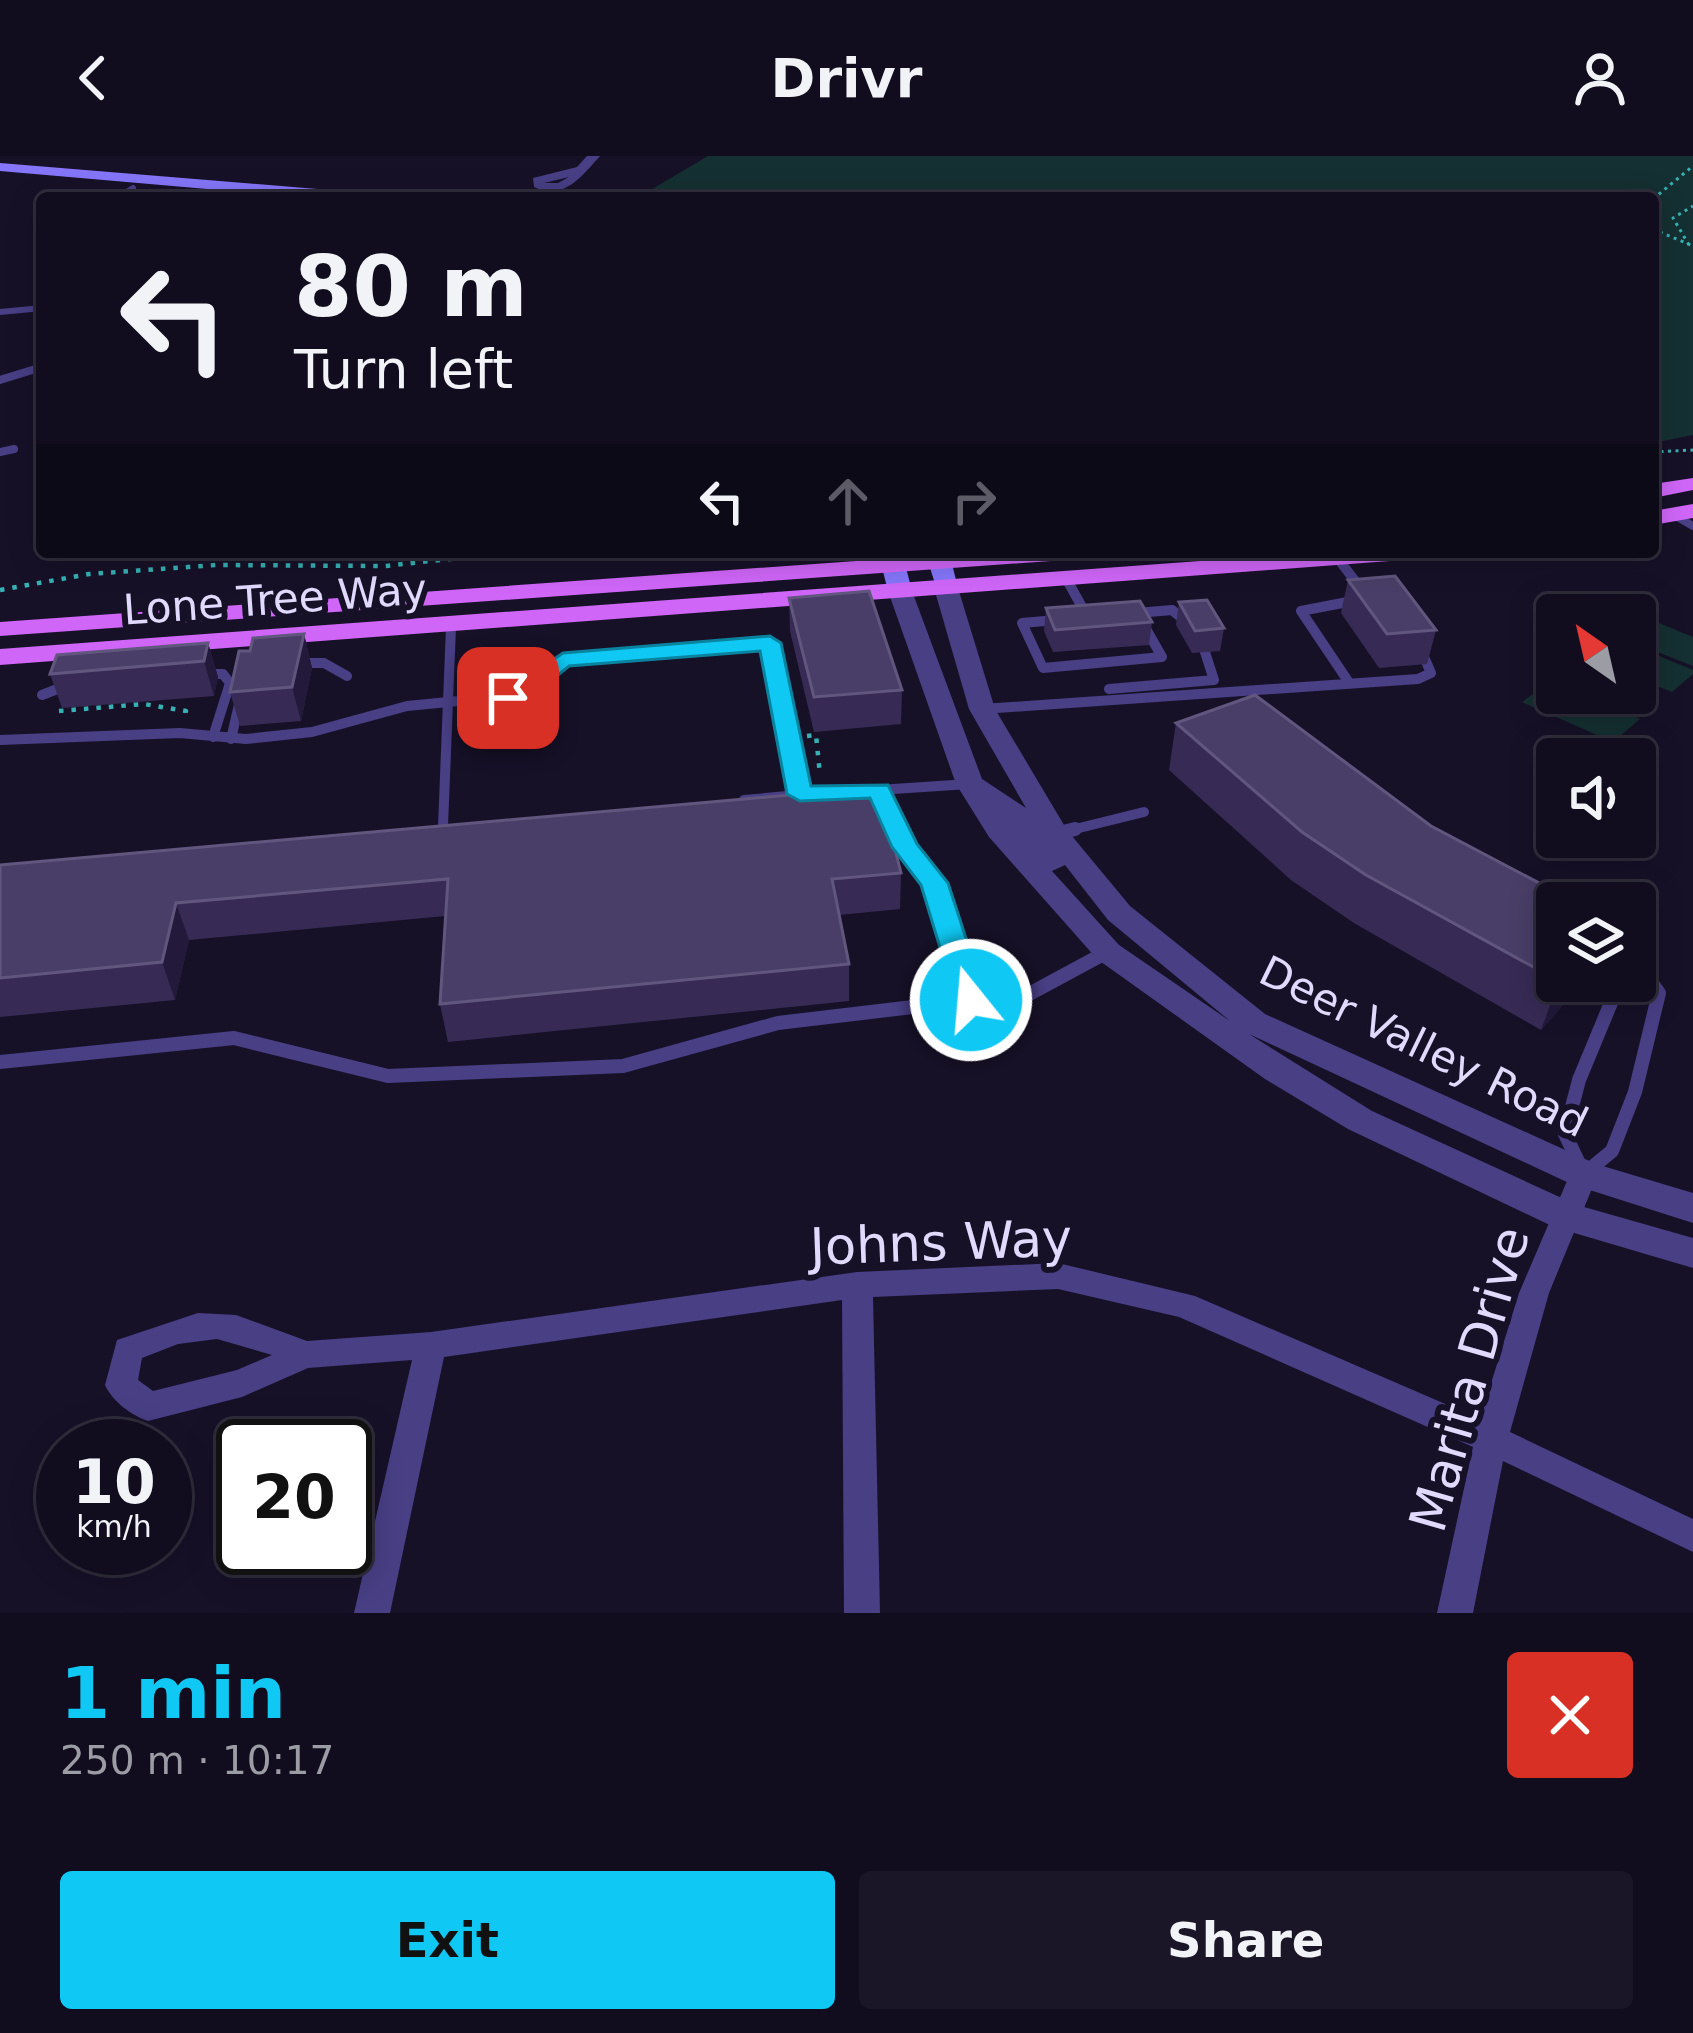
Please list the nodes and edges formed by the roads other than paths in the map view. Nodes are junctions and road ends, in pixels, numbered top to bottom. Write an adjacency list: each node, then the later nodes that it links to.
1 (594, 156): 3 (street)
2 (0, 167): 8 (main road)
3 (577, 171)
4 (0, 177): 5 (main road)
5 (133, 188): 6 (lane); 7 (main road)
6 (127, 192)
7 (192, 192)
8 (295, 192)
9 (36, 309): 10 (lane)
10 (3, 313)
11 (36, 369): 12 (lane)
12 (0, 380)
13 (14, 449): 14 (lane)
14 (0, 452)
15 (1693, 484): 16 (main road)
16 (1659, 489)
17 (1027, 558): 20 (main road, Lone Tree Way)
18 (1358, 558): 19 (main road, Lone Tree Way)
19 (1339, 560): 22 (main road, Lone Tree Way); 40 (lane)
20 (941, 568): 21 (main road, Lone Tree Way); 22 (main road, Lone Tree Way); 45 (street, Deer Valley Road)
21 (894, 570): 26 (main road, Lone Tree Way); 27 (main road, Lone Tree Way); 49 (street, Deer Valley Road)
22 (1067, 580): 24 (lane)
23 (1137, 613): 24 (lane); 25 (lane); 33 (lane)
24 (1088, 617): 36 (lane)
25 (1189, 624)
26 (451, 627): 32 (main road, Lone Tree Way); 44 (lane)
27 (0, 629)
28 (1415, 642): 40 (lane)
29 (1133, 646): 33 (lane)
30 (1065, 651): 36 (lane)
31 (1205, 652): 42 (lane)
32 (0, 657)
33 (1140, 659): 34 (lane)
34 (1100, 662): 36 (lane); 42 (lane)
35 (292, 663): 39 (lane)
36 (1072, 665)
37 (189, 675): 46 (lane)
38 (245, 676): 47 (lane)
39 (347, 676)
40 (1348, 681): 42 (lane)
41 (80, 684): 43 (lane)
42 (1111, 694): 45 (lane)
43 (42, 695)
44 (451, 702): 47 (lane); 51 (lane); 55 (lane)
45 (982, 709): 57 (street, Deer Valley Road)
46 (213, 737): 47 (lane); 48 (lane)
47 (231, 739)
48 (0, 740)
49 (970, 784): 50 (lane); 58 (street); 59 (street, Deer Valley Road)
50 (879, 790): 51 (lane); 61 (lane)
51 (800, 794): 52 (lane)
52 (729, 801)
53 (1144, 812): 57 (lane)
54 (464, 824): 55 (lane)
55 (443, 826): 56 (lane)
56 (423, 828)
57 (1055, 834): 58 (street, Deer Valley Road)
58 (1118, 913): 64 (street, Deer Valley Road)
59 (1108, 952): 61 (lane); 66 (street, Deer Valley Road)
60 (1656, 989): 64 (lane)
61 (971, 1000): 63 (lane)
62 (1611, 1002): 64 (lane)
63 (0, 1062)
64 (1584, 1174): 65 (street, Deer Valley Road); 66 (street, Marita Drive)
65 (1693, 1208)
66 (1567, 1217): 67 (street, Deer Valley Road); 71 (street, Marita Drive)
67 (1693, 1253)
68 (857, 1285): 69 (street, Johns Way); 71 (street, Johns Way); 74 (street)
69 (431, 1345): 70 (street, Johns Way); 73 (street)
70 (305, 1355): 70 (street)
71 (1491, 1438): 72 (street, Johns Way); 75 (street, Marita Drive)
72 (1693, 1536)
73 (371, 1613)
74 (862, 1613)
75 (1455, 1613)

